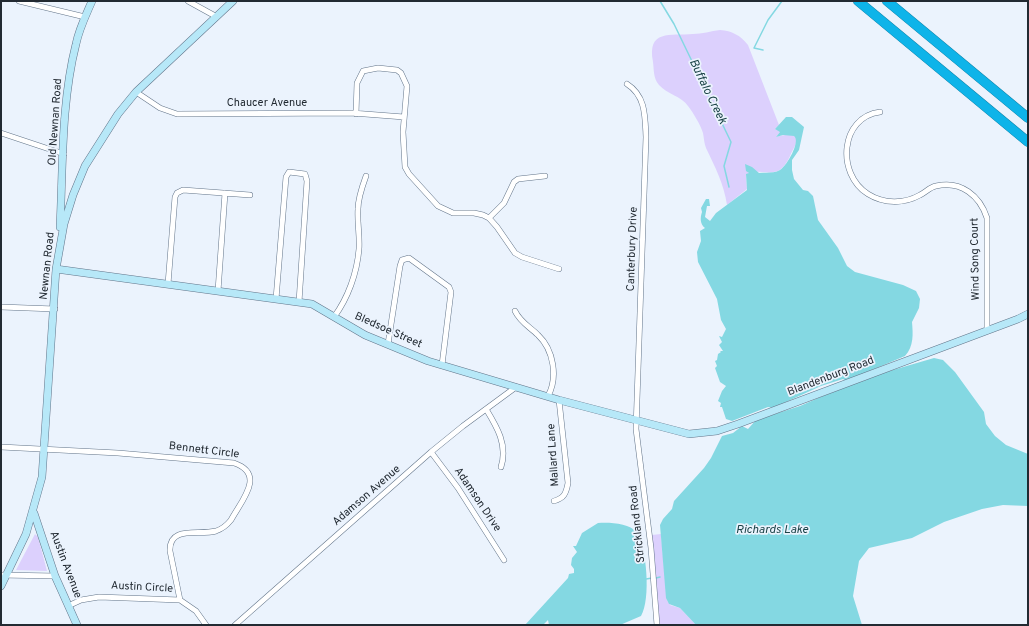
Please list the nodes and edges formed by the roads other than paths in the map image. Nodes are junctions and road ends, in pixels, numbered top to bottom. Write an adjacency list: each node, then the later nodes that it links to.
1 (19, 1): 7 (street)
2 (92, 1): 7 (street, Old Newnan Road)
3 (188, 1): 8 (street)
4 (234, 1): 8 (street, Newnan Road)
5 (858, 1): 16 (highway)
6 (887, 1): 14 (highway)
7 (85, 17): 17 (street, Old Newnan Road)
8 (217, 17): 10 (street, Newnan Road)
9 (627, 84): 42 (street, Canterbury Drive)
10 (136, 92): 12 (street, Chaucer Avenue); 23 (street, Newnan Road)
11 (880, 112): 35 (street, Wind Song Court)
12 (356, 114): 13 (street, Chaucer Avenue); 13 (street)
13 (404, 117): 22 (street)
14 (1028, 118)
15 (1, 133): 17 (street)
16 (1028, 142)
17 (64, 154): 23 (street, Old Newnan Road)
18 (366, 176): 34 (street)
19 (545, 176): 22 (street)
20 (225, 193): 21 (street); 26 (street); 27 (street)
21 (250, 195)
22 (489, 218): 25 (street)
23 (59, 247): 24 (street, Newnan Road)
24 (56, 268): 26 (street, Bledsoe Street); 31 (street, Newnan Road)
25 (559, 269)
26 (168, 284): 27 (street, Bledsoe Street)
27 (218, 291): 28 (street, Bledsoe Street)
28 (276, 299): 29 (street, Bledsoe Street); 29 (street)
29 (299, 302): 34 (street, Bledsoe Street)
30 (1, 307): 31 (street)
31 (55, 309): 44 (street, Newnan Road)
32 (515, 311): 39 (street)
33 (1028, 314): 35 (street, Blandenburg Road)
34 (334, 317): 36 (street, Bledsoe Street)
35 (987, 331): 42 (street, Blandenburg Road)
36 (388, 344): 37 (street, Bledsoe Street); 37 (street)
37 (442, 365): 38 (street, Bledsoe Street)
38 (516, 387): 39 (street, Bledsoe Street); 41 (street, Adamson Avenue)
39 (548, 396): 40 (street, Bledsoe Street)
40 (559, 400): 42 (street, Bledsoe Street); 47 (street, Mallard Lane)
41 (486, 409): 45 (street, Adamson Avenue); 46 (street)
42 (637, 421): 58 (street, Strickland Road)
43 (1, 447): 44 (street)
44 (46, 448): 48 (street, Newnan Road); 53 (street, Bennett Circle)
45 (431, 452): 49 (street, Adamson Drive); 57 (street, Adamson Avenue)
46 (501, 467)
47 (554, 501)
48 (34, 513): 50 (street, Newnan Road); 51 (street, Austin Avenue)
49 (504, 560)
50 (4, 575): 51 (street); 52 (street, Newnan Road)
51 (55, 576): 54 (street, Austin Avenue)
52 (1, 586)
53 (180, 600): 54 (street, Austin Circle); 56 (street, Austin Circle)
54 (68, 606): 55 (street, Austin Avenue)
55 (77, 625)
56 (206, 625)
57 (235, 625)
58 (657, 625)

